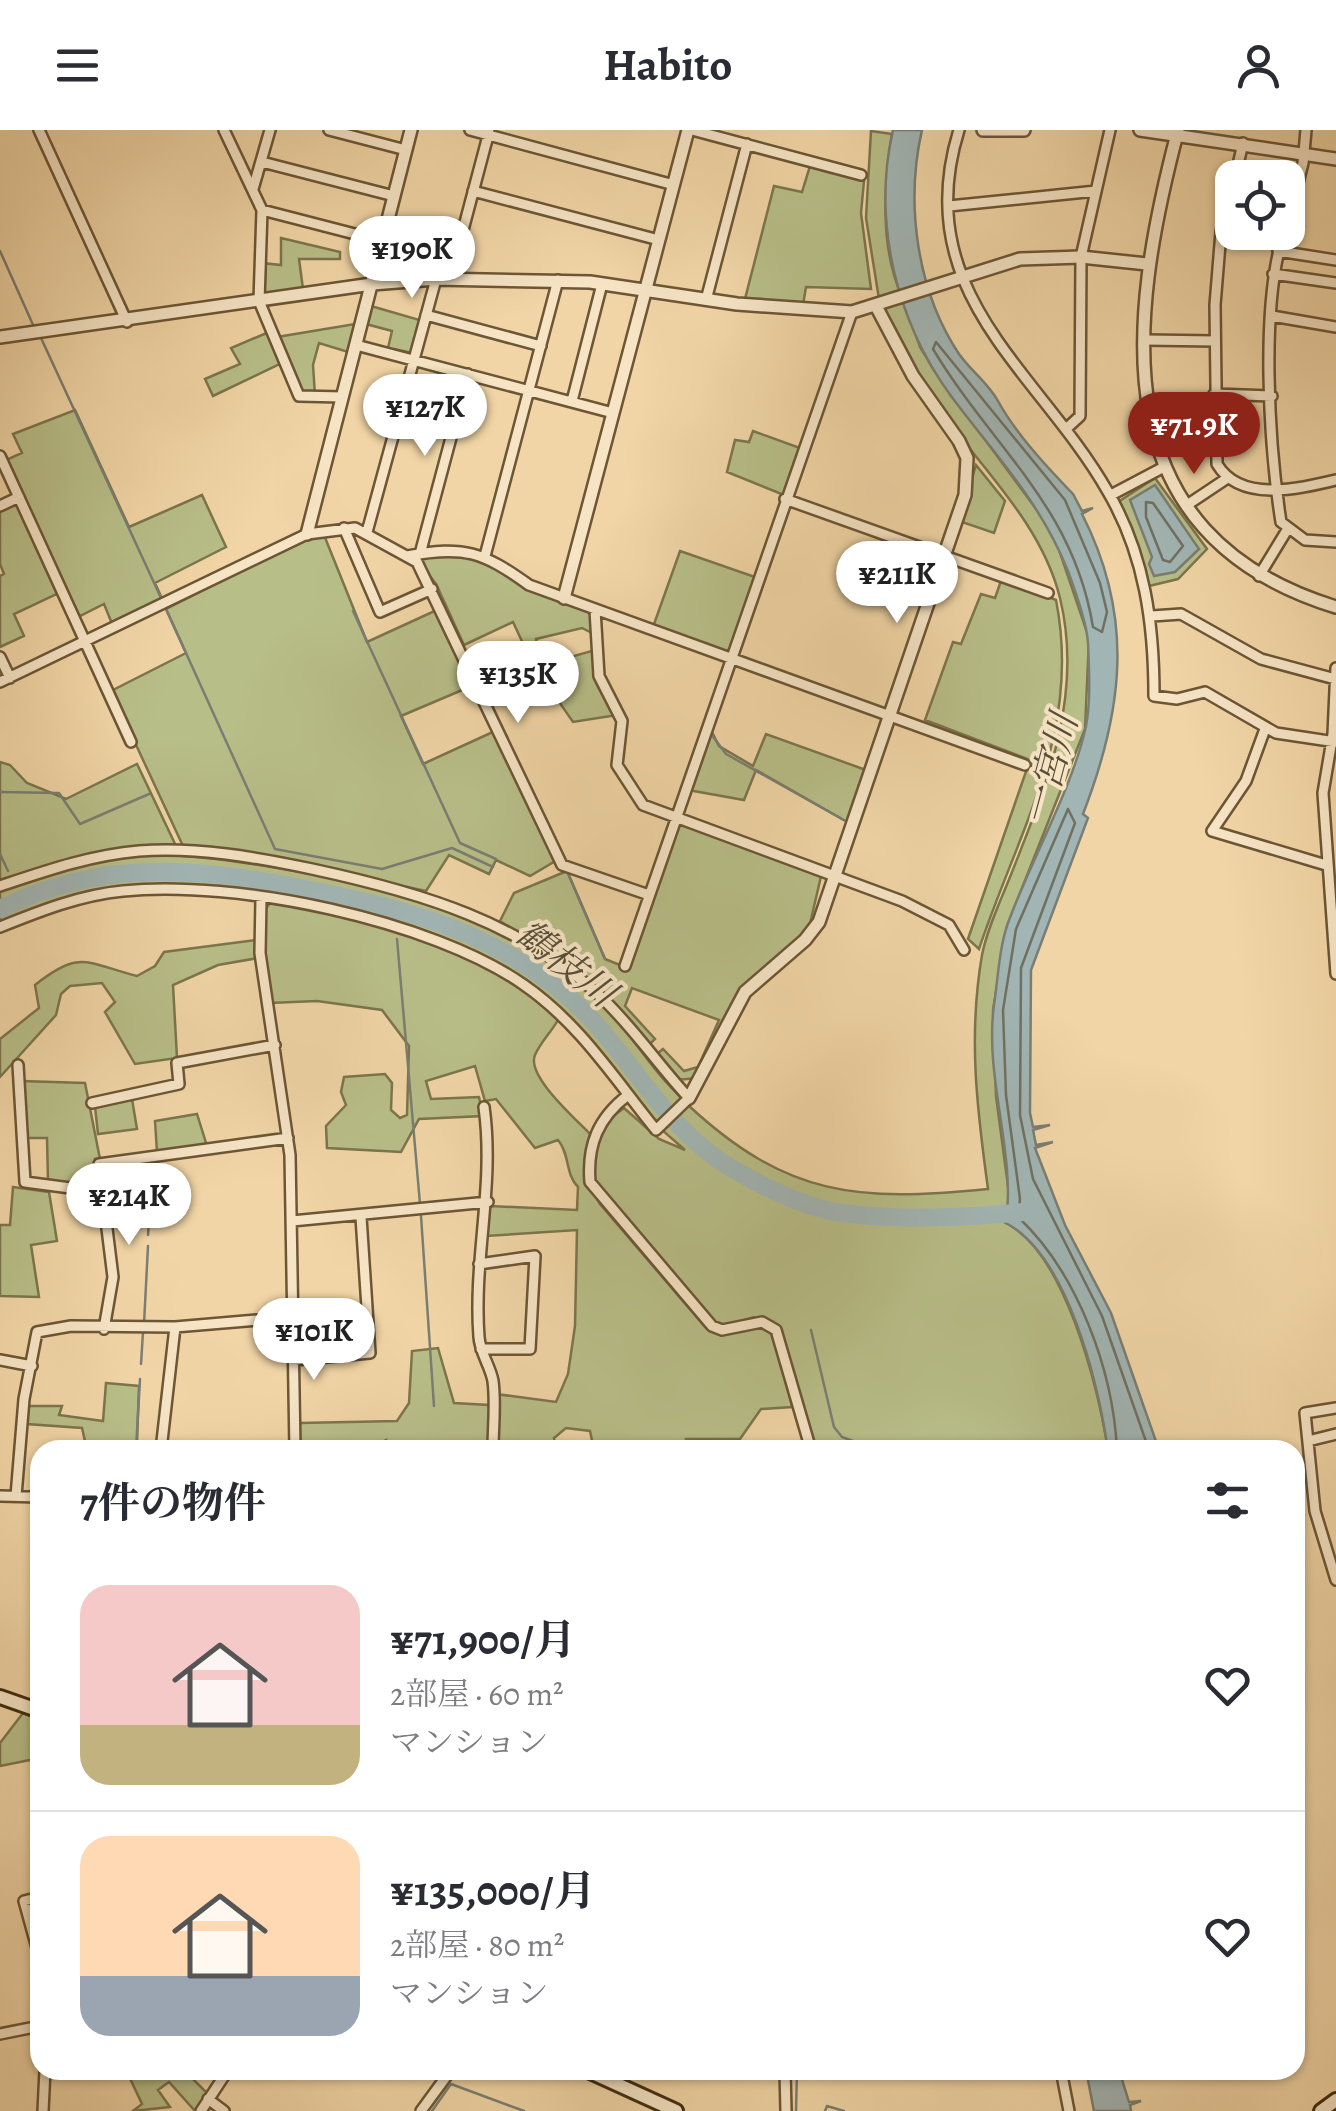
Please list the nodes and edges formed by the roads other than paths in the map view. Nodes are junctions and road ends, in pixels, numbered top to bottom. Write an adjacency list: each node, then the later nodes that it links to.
1 (39, 130): 54 (street)
2 (224, 130): 26 (street)
3 (270, 130): 23 (street)
4 (329, 130): 18 (street)
5 (411, 130): 18 (street)
6 (470, 130): 14 (street)
7 (690, 130): 17 (street); 25 (street)
8 (959, 130): 30 (street)
9 (983, 130): 10 (street)
10 (1024, 130)
11 (1110, 130): 27 (street)
12 (1140, 130): 15 (street)
13 (1306, 130): 19 (street)
14 (489, 132): 25 (street); 28 (street)
15 (1177, 132): 16 (street); 38 (street)
16 (1244, 143): 19 (street); 21 (street)
17 (747, 144): 24 (street); 48 (street)
18 (406, 150): 29 (street)
19 (1304, 155): 20 (street); 22 (street)
20 (1336, 159)
21 (1240, 160)
22 (1303, 160)
23 (262, 162): 26 (street); 29 (street)
24 (860, 176)
25 (674, 185): 32 (street)
26 (253, 189): 31 (street)
27 (1096, 190): 30 (street); 36 (street)
28 (473, 191): 32 (street); 42 (street)
29 (394, 196): 33 (street)
30 (949, 206): 40 (street)
31 (262, 210): 33 (street); 49 (street)
32 (659, 240): 47 (street)
33 (382, 241): 45 (street)
34 (1221, 250): 58 (street)
35 (1278, 251): 37 (street); 39 (street)
36 (1081, 257): 38 (street); 40 (street); 69 (street)
37 (1336, 260)
38 (1147, 264): 57 (street)
39 (1273, 274): 44 (street); 53 (street)
40 (956, 278): 50 (street); 69 (street)
41 (436, 279): 42 (street); 45 (street); 52 (street)
42 (450, 279): 43 (street)
43 (558, 280): 46 (street); 60 (street)
44 (1336, 283)
45 (372, 284): 49 (street); 59 (street)
46 (602, 284): 47 (street); 67 (street)
47 (646, 292): 48 (street); 68 (street)
48 (706, 300): 51 (street)
49 (258, 301): 54 (street); 66 (street)
50 (876, 306): 51 (street); 85 (street)
51 (852, 312): 77 (street)
52 (426, 315): 60 (street); 61 (street)
53 (1272, 316): 55 (street); 65 (street)
54 (127, 322): 56 (street)
55 (1336, 327)
56 (0, 337)
57 (1146, 340): 58 (street); 71 (street)
58 (1215, 342): 64 (street)
59 (356, 345): 61 (street); 66 (street)
60 (541, 346): 63 (street)
61 (414, 360): 62 (street); 82 (street)
62 (468, 374): 63 (street); 86 (street)
63 (530, 390): 67 (street); 88 (street)
64 (1214, 394): 65 (street); 72 (street)
65 (1272, 396): 74 (street)
66 (342, 397): 83 (street)
67 (572, 401): 68 (street)
68 (614, 413): 92 (street)
69 (1066, 430): 75 (street)
70 (0, 456): 76 (street)
71 (1164, 467): 75 (street); 79 (street)
72 (1226, 478): 74 (street); 79 (street)
73 (1336, 480): 74 (street)
74 (1276, 490): 81 (street)
75 (1111, 496): 95 (street)
76 (19, 498): 78 (street); 96 (street)
77 (786, 499): 85 (street); 98 (street)
78 (0, 506)
79 (1184, 507): 89 (street)
80 (344, 528): 82 (street); 83 (street); 90 (street)
81 (1287, 530): 84 (street); 89 (street)
82 (367, 532): 87 (street)
83 (307, 534): 96 (street)
84 (1336, 542)
85 (944, 553): 91 (street); 102 (street)
86 (420, 554): 87 (street); 88 (street)
87 (405, 556): 90 (street)
88 (485, 556): 92 (street)
89 (1259, 576): 93 (street)
90 (432, 589): 112 (street)
91 (1048, 593)
92 (564, 598): 94 (street)
93 (1336, 607)
94 (595, 610): 98 (street); 107 (street)
95 (1152, 616): 100 (street); 103 (street)
96 (85, 642): 101 (street); 104 (street)
97 (0, 657): 101 (street)
98 (730, 658): 102 (street); 107 (street)
99 (1336, 668): 100 (street)
100 (1336, 679): 105 (street)
101 (5, 680)
102 (890, 712): 106 (street); 109 (street)
103 (1266, 729): 105 (street); 108 (street)
104 (131, 742)
105 (1332, 742): 108 (street)
106 (1025, 765)
107 (675, 818): 109 (street); 112 (street)
108 (1326, 865): 110 (street)
109 (836, 874): 115 (street); 121 (street)
110 (1332, 878): 117 (street)
111 (0, 886): 121 (street)
112 (648, 896): 116 (street)
113 (262, 898): 114 (street); 118 (street); 120 (street)
114 (0, 927)
115 (964, 950)
116 (624, 966)
117 (1336, 974)
118 (275, 1045): 122 (street); 124 (street)
119 (18, 1065): 125 (street)
120 (628, 1095): 121 (street); 142 (street)
121 (687, 1100)
122 (92, 1103)
123 (484, 1106): 126 (street)
124 (288, 1138): 125 (street); 128 (street)
125 (100, 1186): 132 (street)
126 (488, 1202): 127 (street); 129 (street)
127 (361, 1217): 128 (street); 135 (street)
128 (292, 1221): 130 (street)
129 (480, 1264): 133 (street); 133 (street)
130 (293, 1317): 131 (street); 135 (street)
131 (176, 1327): 132 (street); 139 (street)
132 (104, 1329): 136 (street)
133 (481, 1349): 141 (street)
134 (0, 1360): 136 (street)
135 (294, 1360): 140 (street)
136 (32, 1366): 145 (street)
137 (1336, 1408): 143 (street)
138 (1336, 1434): 143 (street)
139 (162, 1440)
140 (295, 1440)
141 (493, 1440)
142 (808, 1440)
143 (1308, 1441): 147 (street)
144 (0, 1496): 145 (street)
145 (16, 1496): 146 (street)
146 (30, 1496)
147 (1336, 1580)
148 (0, 1697): 149 (main road)
149 (30, 1708)
150 (30, 1900): 151 (street)
151 (30, 1923)
152 (30, 2028): 153 (street)
153 (0, 2034)
154 (45, 2080): 162 (street)
155 (221, 2080): 160 (street)
156 (444, 2080): 165 (street)
157 (608, 2080): 166 (main road)
158 (785, 2080): 167 (street)
159 (1063, 2080): 168 (street)
160 (208, 2099): 163 (street); 164 (street)
161 (1336, 2100): 169 (main road)
162 (43, 2111)
163 (200, 2111)
164 (224, 2111)
165 (421, 2111)
166 (676, 2111)
167 (786, 2111)
168 (1068, 2111)
169 (1322, 2111)

